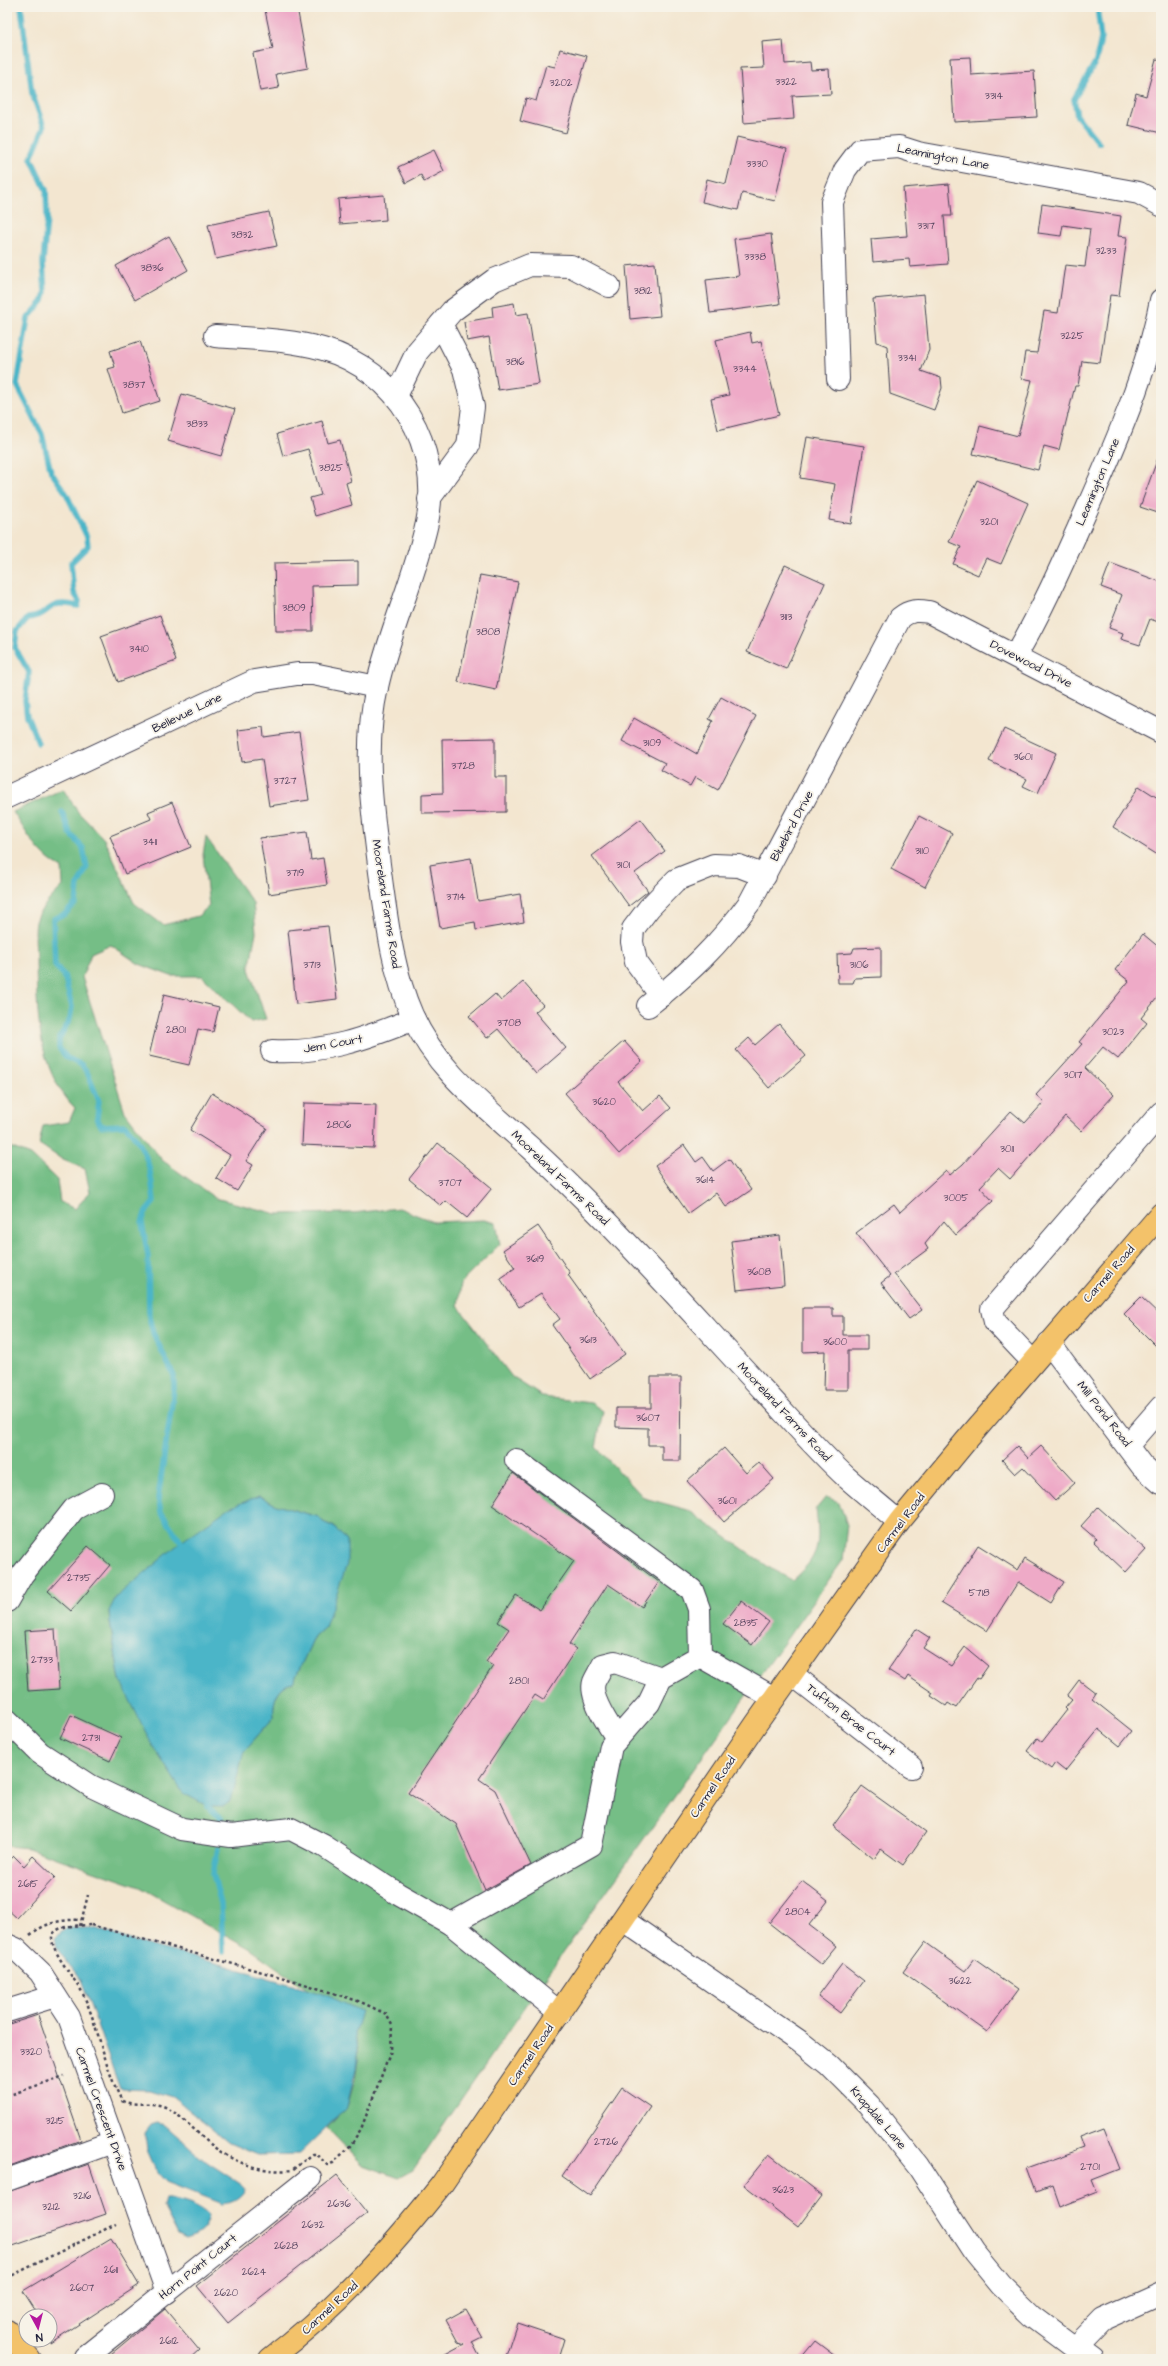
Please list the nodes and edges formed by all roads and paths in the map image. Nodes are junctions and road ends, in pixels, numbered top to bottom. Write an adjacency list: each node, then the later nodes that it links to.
1 (1161, 205): 6 (street, Leamington Lane)
2 (609, 286): 4 (street)
3 (1161, 300): 10 (street, Leamington Lane)
4 (441, 324): 7 (street); 8 (street)
5 (215, 336): 7 (street, Mooreland Farms Road)
6 (838, 379)
7 (396, 396): 8 (street, Mooreland Farms Road)
8 (430, 498): 11 (street, Mooreland Farms Road)
9 (900, 618): 10 (street, Dovewood Drive); 14 (street, Bluebird Drive)
10 (1016, 655): 12 (street, Dovewood Drive)
11 (377, 687): 13 (street, Bellevue Lane); 15 (street, Mooreland Farms Road)
12 (1161, 732)
13 (7, 798)
14 (765, 876): 14 (street, Bluebird Drive)
15 (414, 1019): 16 (street, Jem Court); 26 (street, Mooreland Farms Road)
16 (272, 1051)
17 (1161, 1113): 20 (street)
18 (1161, 1214): 19 (main road, Carmel Road)
19 (1049, 1343): 20 (main road, Carmel Road); 22 (street, Mill Pond Road)
20 (1033, 1362): 26 (main road, Carmel Road)
21 (1161, 1407): 22 (street)
22 (1128, 1445): 24 (street, Mill Pond Road)
23 (516, 1460): 28 (street)
24 (1161, 1483)
25 (102, 1494): 27 (street)
26 (900, 1522): 29 (main road, Carmel Road)
27 (7, 1601)
28 (700, 1656): 30 (street); 31 (street)
29 (792, 1674): 31 (main road, Carmel Road); 34 (street, Tufton Brae Court)
30 (661, 1678): 33 (street); 33 (street)
31 (774, 1698): 37 (main road, Carmel Road)
32 (7, 1720): 38 (street)
33 (617, 1738): 38 (street)
34 (911, 1767)
35 (88, 1895): 36 (path)
36 (81, 1920): 39 (path); 40 (path)
37 (623, 1920): 43 (main road, Carmel Road); 54 (street, Knapdale Lane)
38 (451, 1924): 43 (street)
39 (80, 1926): 39 (path)
40 (16, 1942): 41 (street, Carmel Crescent Drive)
41 (55, 1996): 42 (street); 46 (street, Carmel Crescent Drive)
42 (7, 2011)
43 (560, 2013): 57 (main road, Carmel Road)
44 (64, 2076): 45 (path)
45 (7, 2096)
46 (113, 2142): 48 (street); 51 (street, Carmel Crescent Drive)
47 (310, 2178): 51 (street, Horn Point Court)
48 (7, 2180)
49 (116, 2224): 50 (path)
50 (7, 2278)
51 (167, 2292): 55 (street, Horn Point Court)
52 (1161, 2293): 54 (street)
53 (7, 2330): 56 (main road)
54 (1083, 2353)
55 (85, 2357)
56 (30, 2359)
57 (270, 2359)

